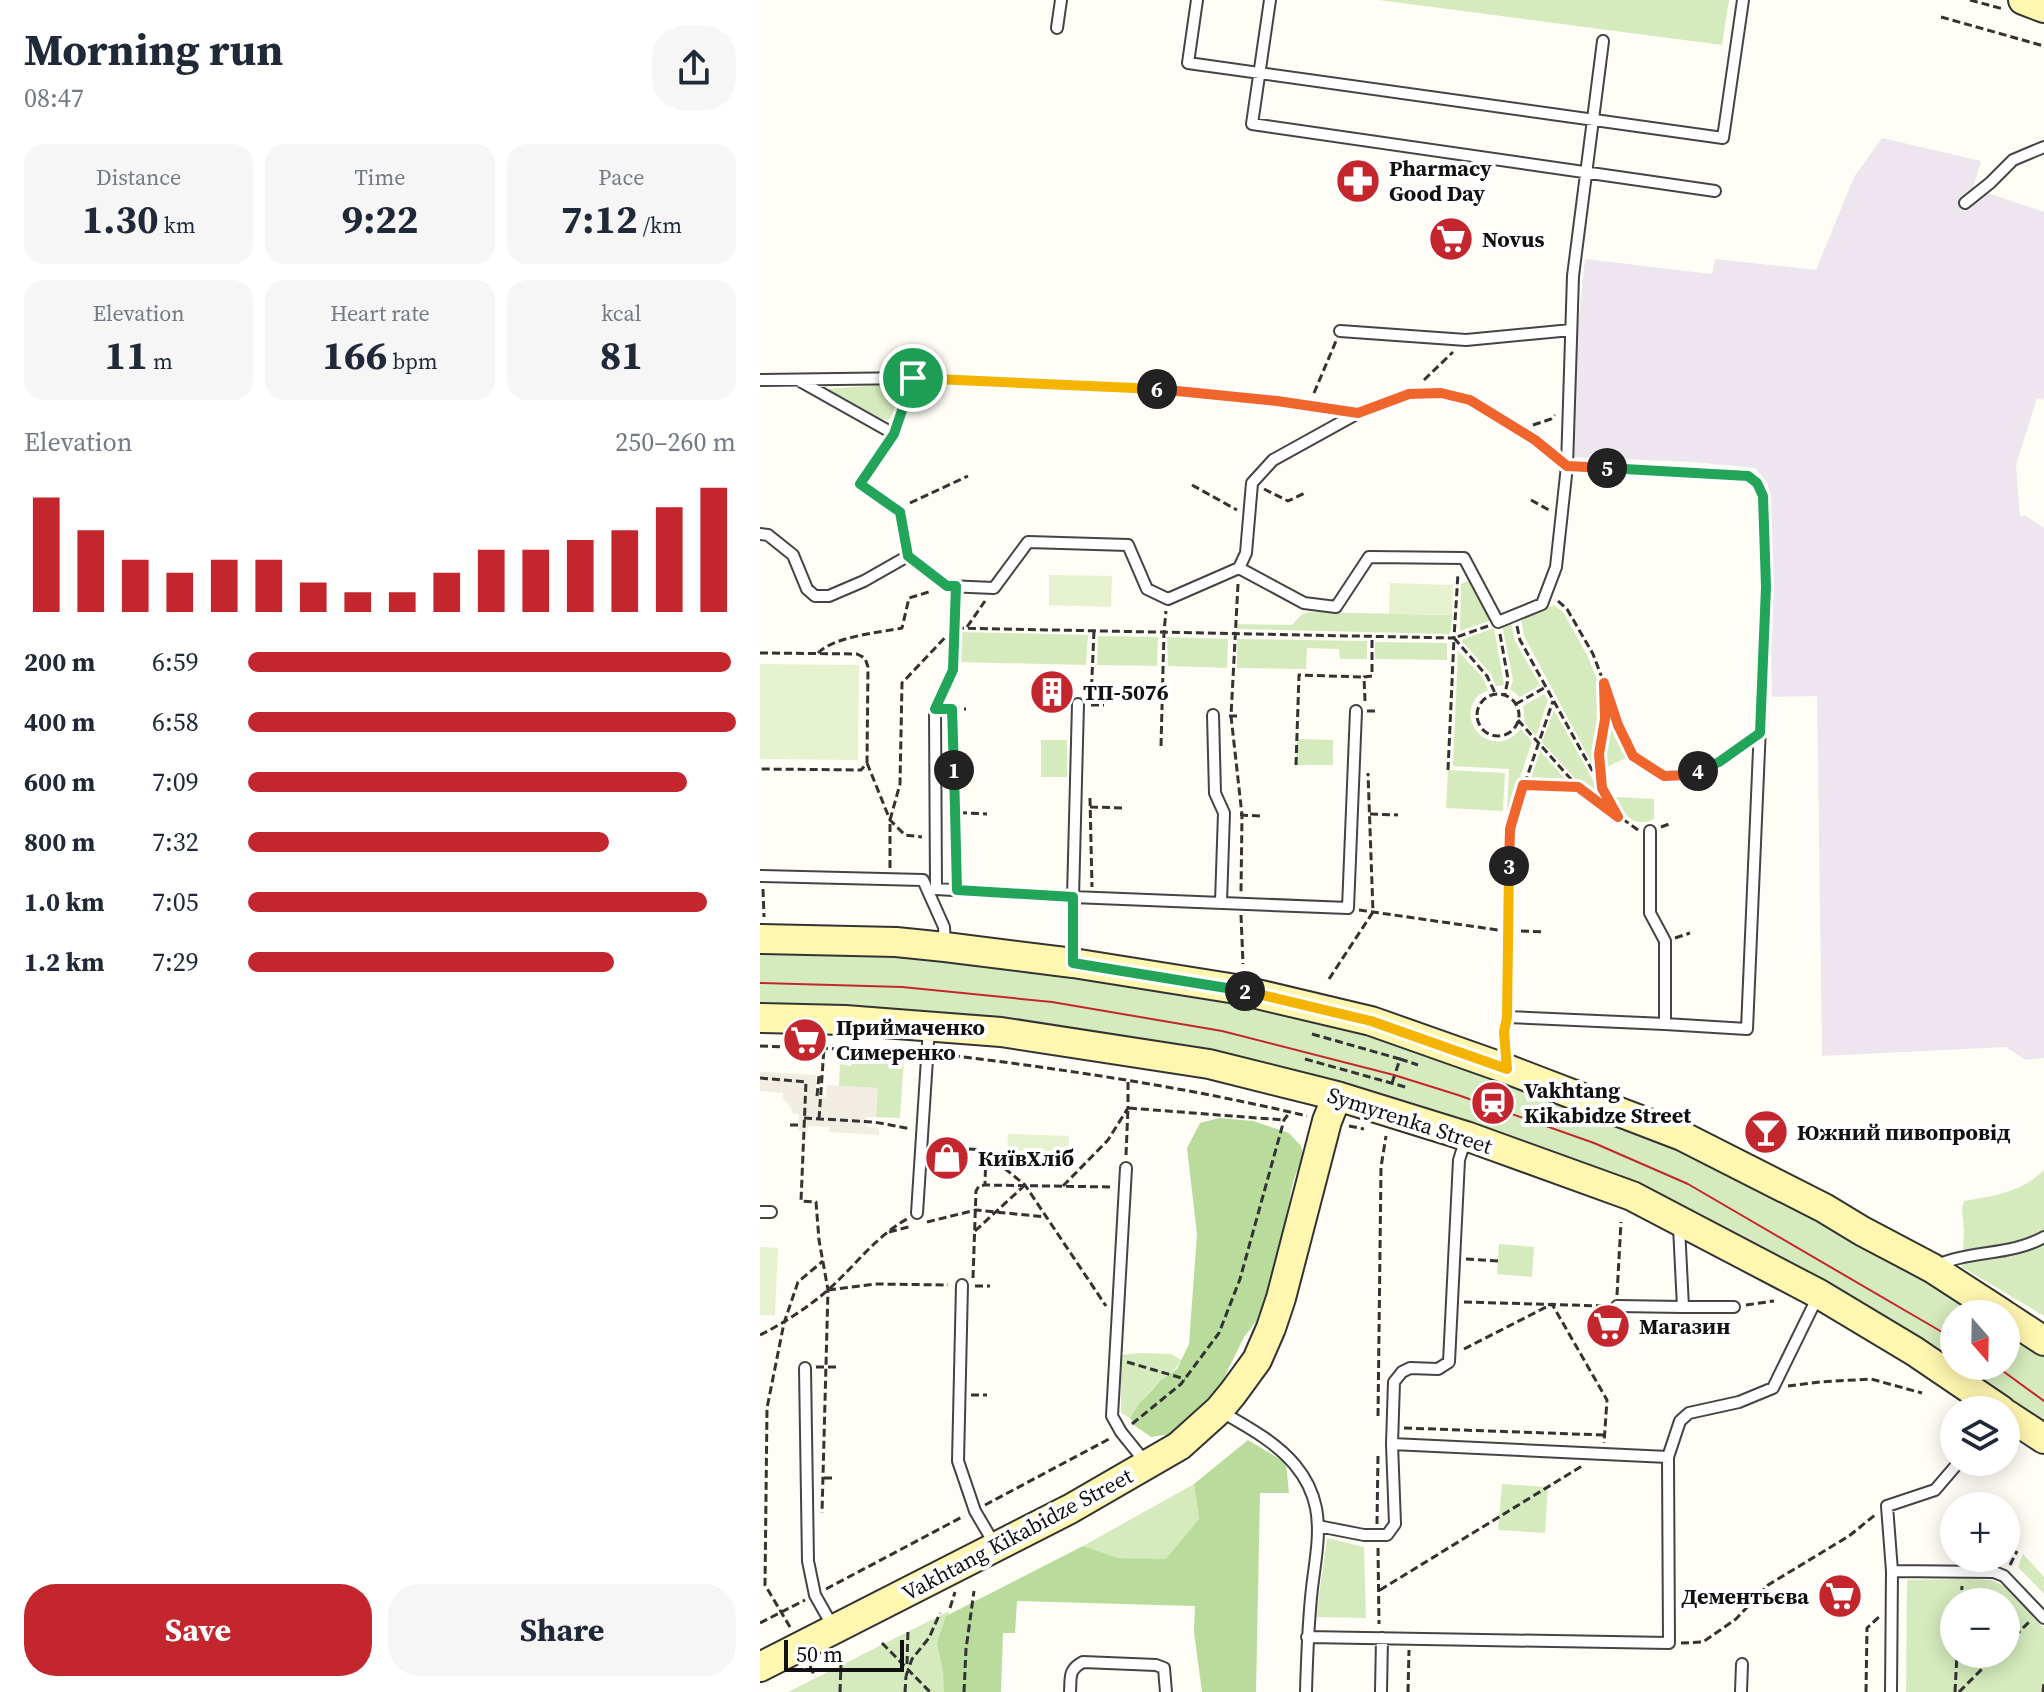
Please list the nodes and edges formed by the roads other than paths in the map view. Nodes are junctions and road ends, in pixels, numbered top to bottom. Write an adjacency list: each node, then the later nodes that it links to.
1 (1061, 0): 5 (lane)
2 (1197, 0): 7 (lane)
3 (1270, 0): 7 (lane)
4 (1743, 0): 8 (lane)
5 (1057, 28)
6 (1603, 41): 8 (lane)
7 (1259, 73): 8 (lane); 10 (lane)
8 (1592, 120): 10 (lane)
9 (2044, 147): 12 (lane)
10 (1585, 172): 11 (lane); 13 (lane)
11 (1715, 191)
12 (1965, 203)
13 (1571, 330): 14 (lane); 20 (lane)
14 (1340, 331)
15 (913, 378): 16 (lane); 18 (lane); 19 (lane)
16 (797, 379): 17 (lane); 19 (lane)
17 (760, 380)
18 (1358, 413): 20 (lane); 23 (lane)
19 (894, 434): 22 (lane)
20 (1567, 466): 23 (lane); 38 (lane)
21 (760, 534): 22 (lane)
22 (908, 556): 23 (lane)
23 (1239, 568)
24 (1078, 704): 31 (lane)
25 (935, 709): 31 (lane)
26 (1360, 711): 32 (lane)
27 (1213, 715): 32 (lane)
28 (1510, 829): 36 (lane)
29 (1650, 831): 38 (lane)
30 (762, 876): 34 (lane)
31 (1073, 897): 32 (lane); 35 (lane)
32 (1221, 902)
33 (762, 928): 34 (street)
34 (945, 947): 35 (street)
35 (1073, 963): 40 (street)
36 (1507, 1017): 38 (lane); 40 (lane)
37 (760, 1018): 39 (street, Symyrenka Street)
38 (1665, 1024)
39 (928, 1039): 41 (street, Symyrenka Street); 44 (lane)
40 (1507, 1069): 47 (street)
41 (1337, 1096): 42 (street, Symyrenka Street); 58 (street, Vakhtang Kikabidze Street)
42 (1466, 1136): 45 (street, Symyrenka Street); 61 (lane)
43 (1126, 1168): 63 (lane)
44 (917, 1213)
45 (1679, 1221): 49 (street, Symyrenka Street); 52 (lane)
46 (2044, 1237): 47 (lane)
47 (1932, 1268): 50 (street)
48 (967, 1285): 66 (lane)
49 (1819, 1294): 57 (street, Symyrenka Street); 62 (lane)
50 (1981, 1300)
51 (1617, 1306): 52 (lane)
52 (1683, 1307): 53 (lane)
53 (1734, 1307)
54 (2020, 1325): 55 (street)
55 (2044, 1341)
56 (805, 1368): 69 (lane)
57 (1977, 1396)
58 (1219, 1410): 63 (street, Vakhtang Kikabidze Street); 65 (lane)
59 (2020, 1425): 60 (street, Symyrenka Street)
60 (2044, 1439)
61 (1392, 1444): 62 (lane); 65 (lane)
62 (1668, 1457): 71 (lane)
63 (1147, 1465): 66 (street, Vakhtang Kikabidze Street)
64 (1947, 1476): 67 (lane)
65 (1318, 1526): 70 (lane)
66 (996, 1547): 69 (street, Vakhtang Kikabidze Street)
67 (1892, 1571): 68 (lane); 79 (lane)
68 (2041, 1615)
69 (834, 1629): 73 (street, Vakhtang Kikabidze Street)
70 (1307, 1637): 71 (lane); 76 (lane)
71 (1381, 1638): 77 (lane)
72 (1742, 1664): 78 (lane)
73 (760, 1667)
74 (1070, 1692): 75 (lane)
75 (1166, 1692)
76 (1306, 1692)
77 (1381, 1692)
78 (1741, 1692)
79 (1891, 1692)

